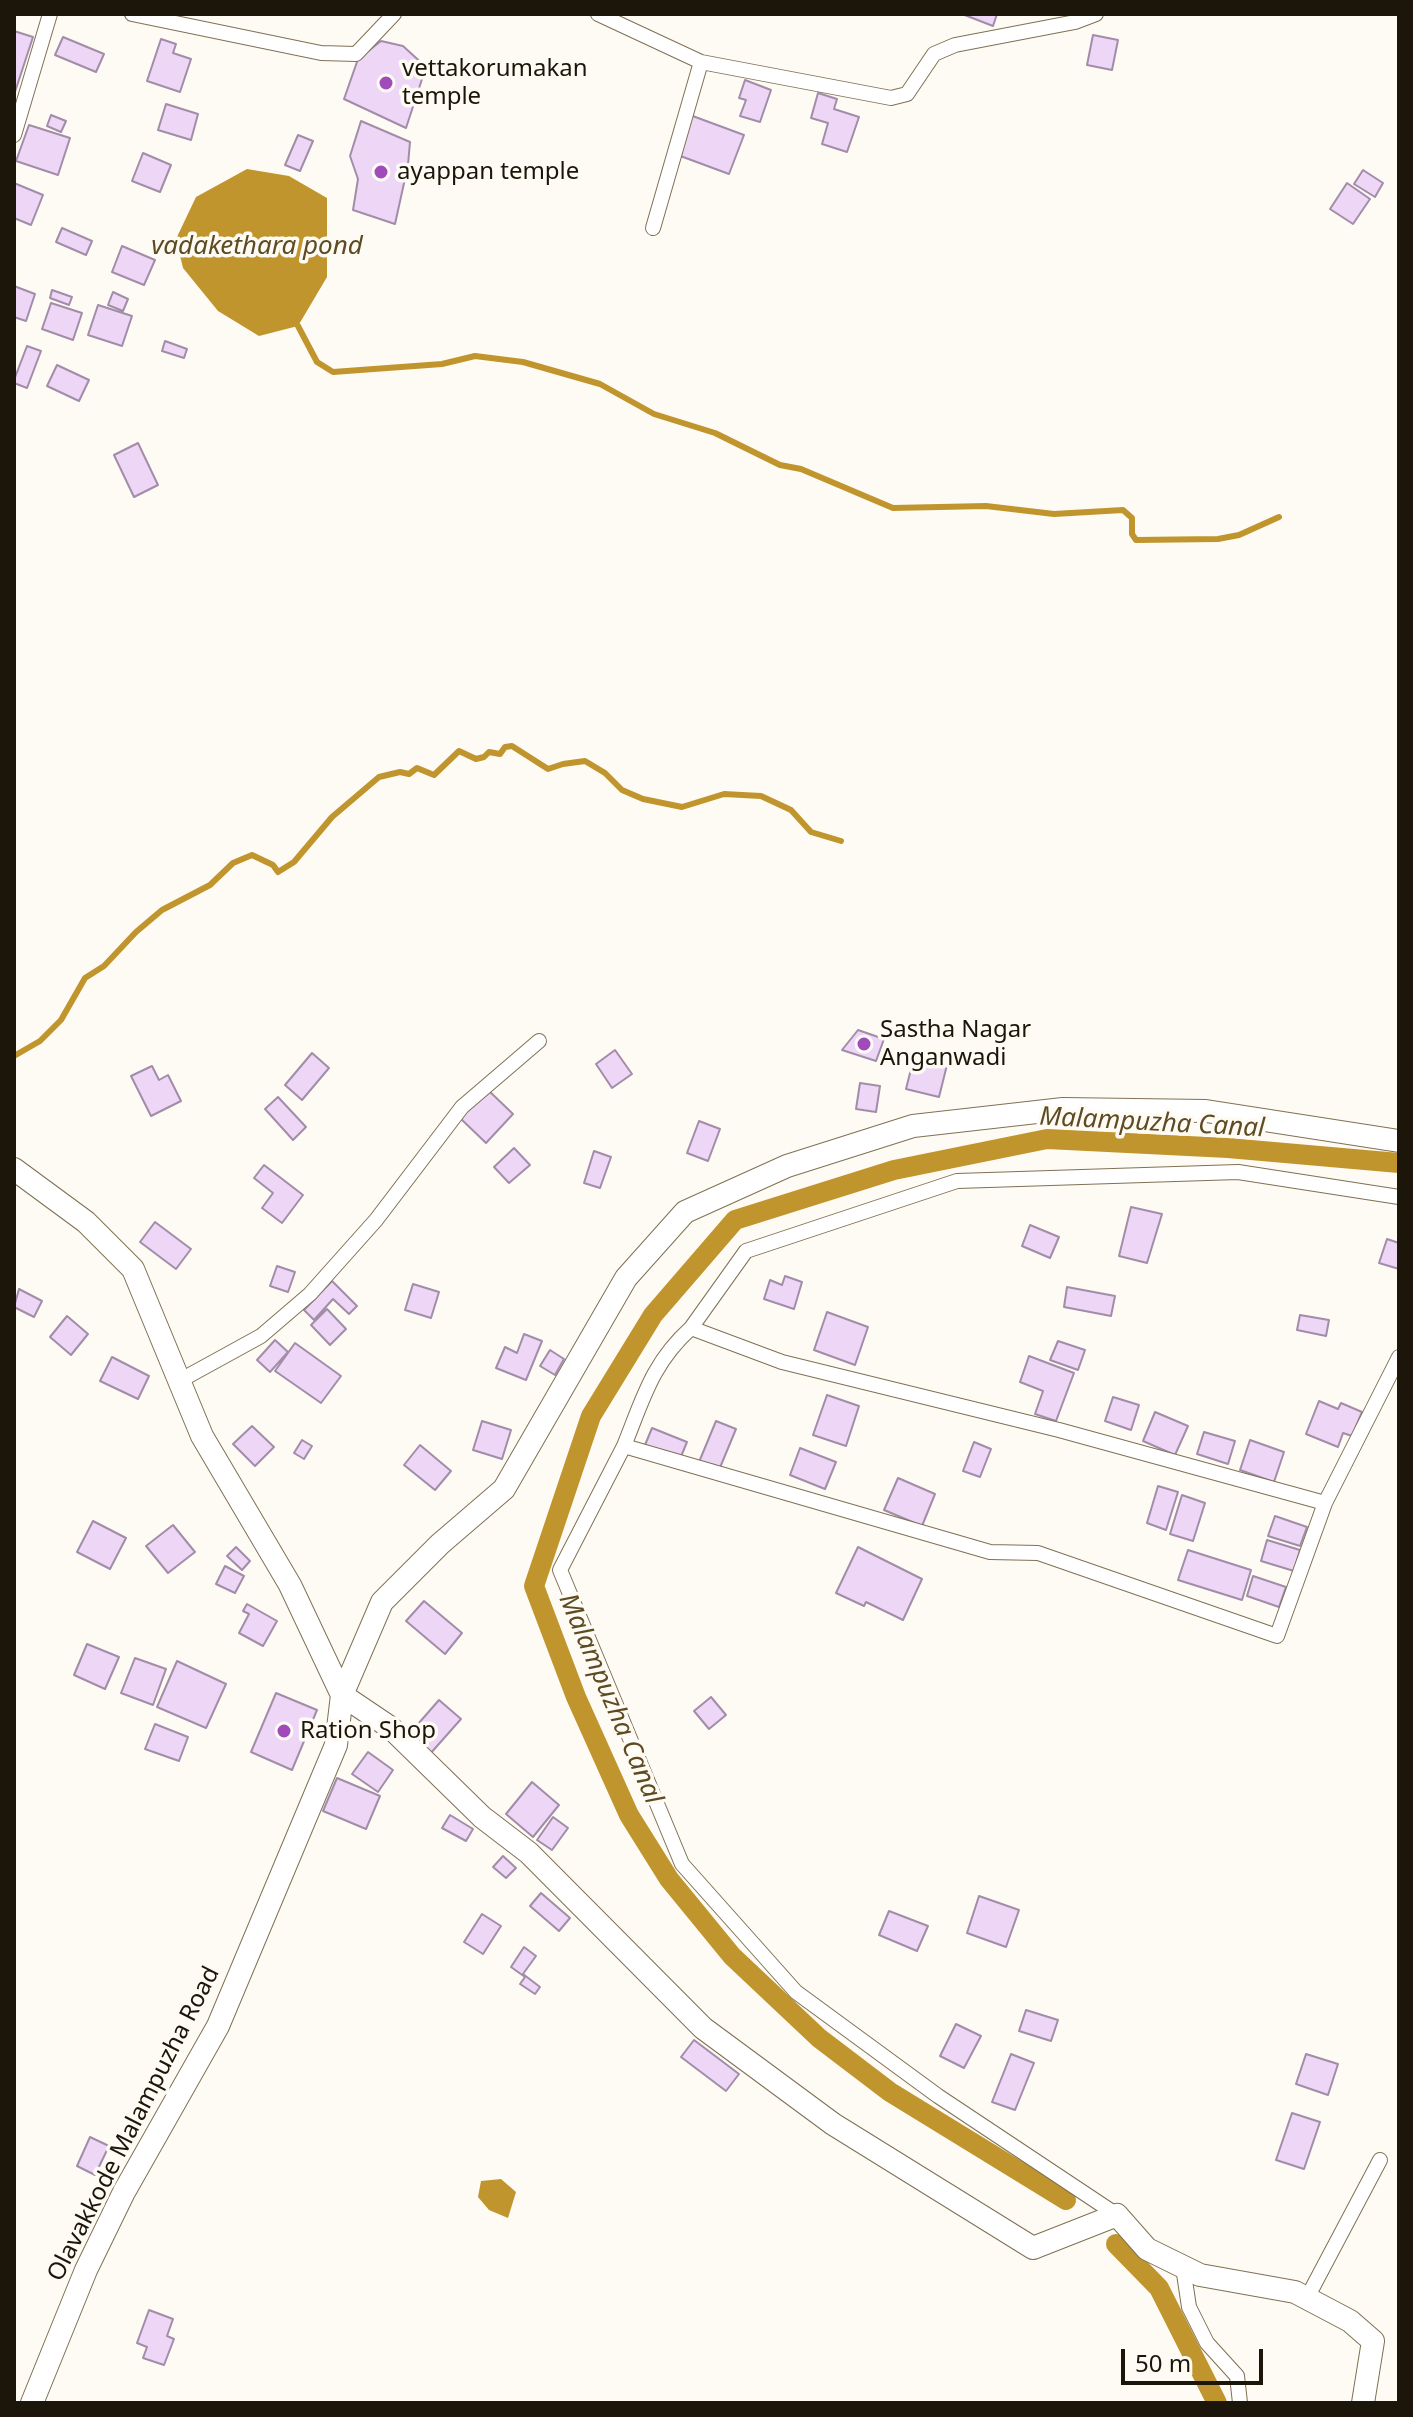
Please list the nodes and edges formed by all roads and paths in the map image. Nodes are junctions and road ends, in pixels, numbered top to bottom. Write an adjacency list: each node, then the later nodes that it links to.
1 (50, 14): 7 (street)
2 (132, 14): 3 (street)
3 (394, 14)
4 (598, 14): 6 (street)
5 (1096, 14): 6 (street)
6 (701, 62): 8 (street)
7 (14, 135)
8 (653, 228)
9 (539, 1041): 15 (street)
10 (1399, 1141): 18 (street, Olavakkode Malampuzha Road)
11 (14, 1169): 15 (street)
12 (1399, 1197): 13 (street)
13 (691, 1328): 16 (street); 17 (street)
14 (1399, 1357): 17 (street)
15 (179, 1381): 18 (street)
16 (624, 1446): 17 (street); 20 (street)
17 (1325, 1503)
18 (342, 1695): 20 (street); 23 (street, Olavakkode Malampuzha Road)
19 (1380, 2160): 22 (street)
20 (1117, 2215): 21 (street)
21 (1183, 2267): 22 (street); 24 (street)
22 (1307, 2298): 25 (street)
23 (32, 2403)
24 (1240, 2403)
25 (1363, 2403)

